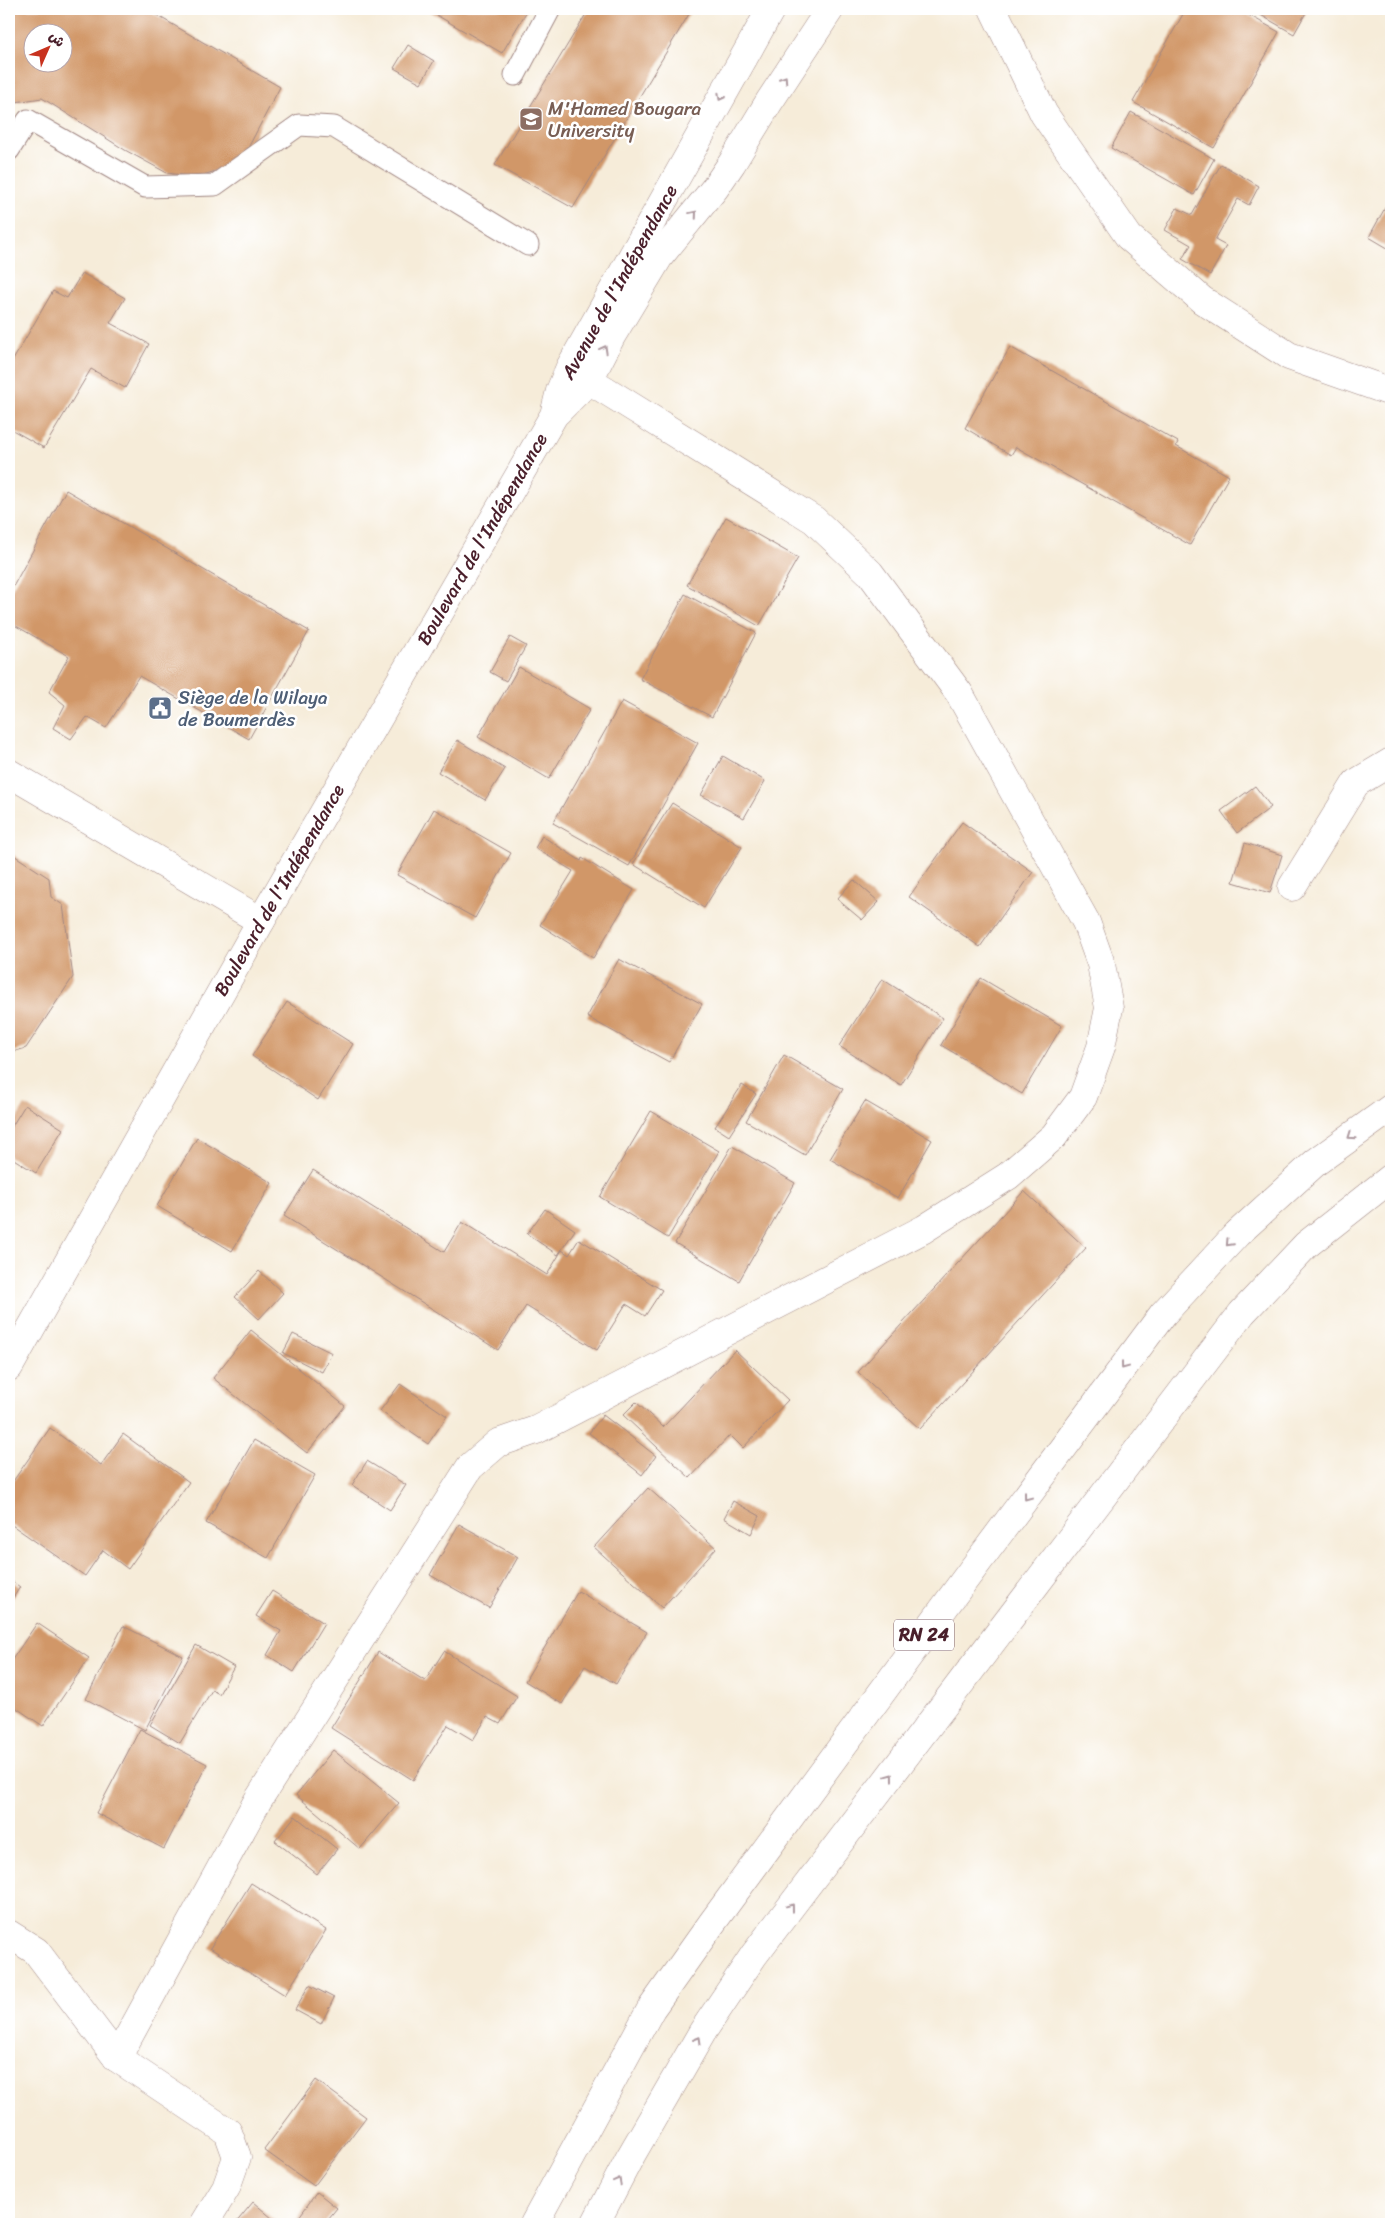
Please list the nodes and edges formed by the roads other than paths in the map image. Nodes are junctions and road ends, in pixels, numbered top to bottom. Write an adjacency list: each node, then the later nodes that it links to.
1 (550, 9): 5 (lane)
2 (770, 9): 10 (main road, Avenue de l'Indépendance, one-way to 10)
3 (830, 9): 8 (main road, Avenue de l'Indépendance, one-way to 3)
4 (993, 9): 9 (main road)
5 (515, 75)
6 (9, 150): 7 (lane)
7 (528, 245)
8 (588, 380): 10 (main road, Avenue de l'Indépendance); 19 (main road)
9 (1391, 392)
10 (554, 415): 14 (main road, Boulevard de l'Indépendance)
11 (1391, 762): 13 (main road)
12 (9, 773): 14 (main road)
13 (1292, 888)
14 (261, 921): 17 (main road, Boulevard de l'Indépendance)
15 (1391, 1108): 21 (main road, RN 24, one-way to 21)
16 (1391, 1178): 22 (main road, RN 24, one-way to 16)
17 (9, 1367)
18 (9, 1934): 19 (main road)
19 (117, 2058): 20 (main road)
20 (204, 2224)
21 (534, 2224)
22 (595, 2224)

